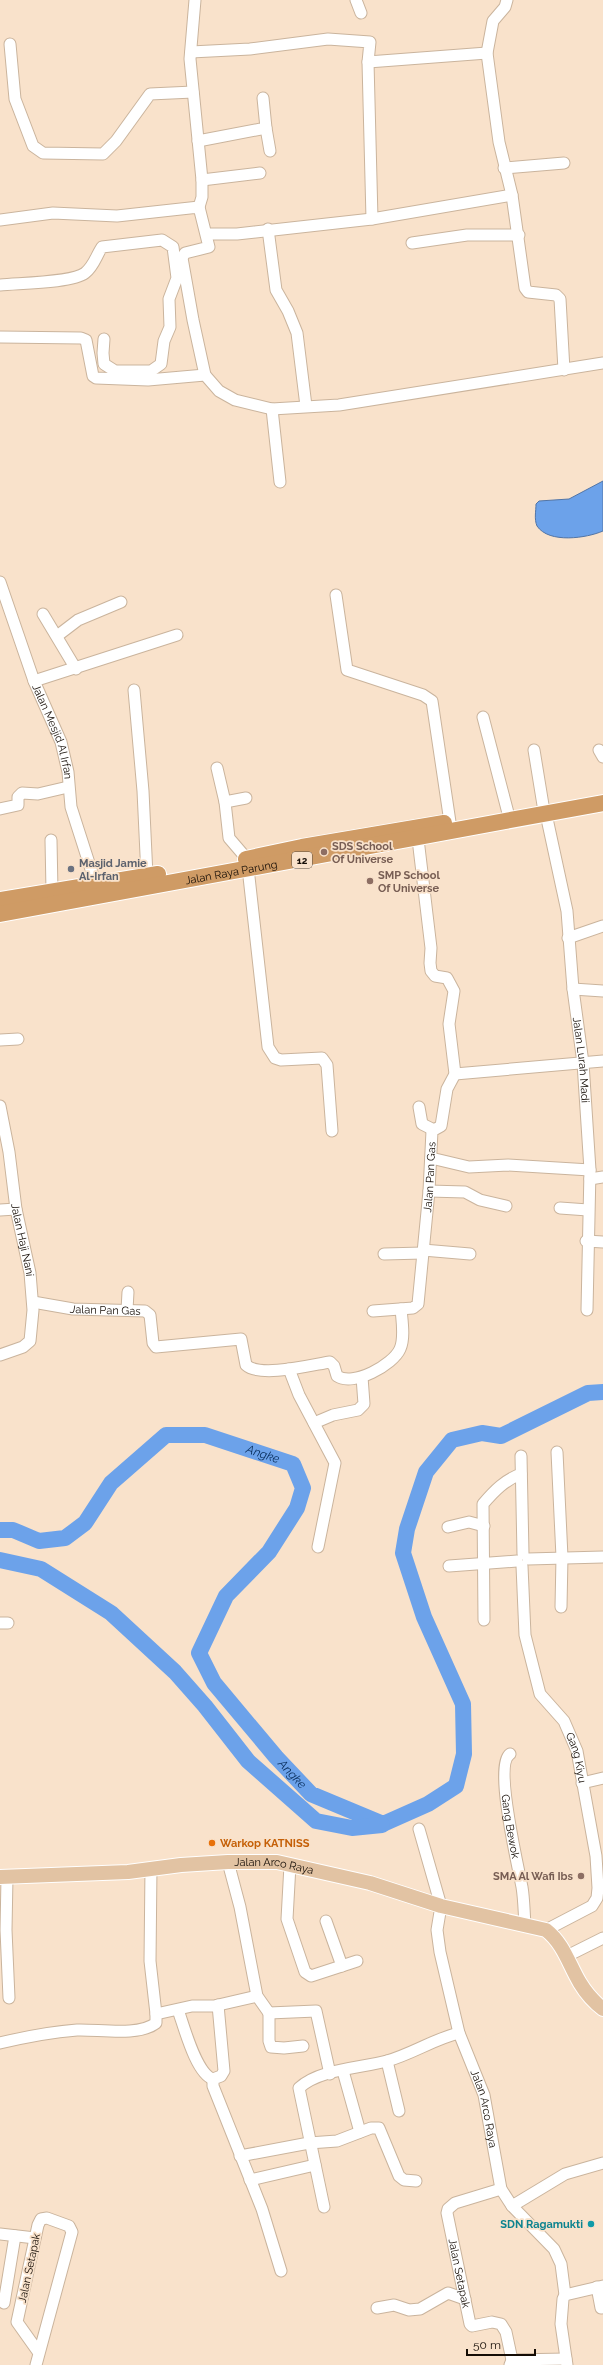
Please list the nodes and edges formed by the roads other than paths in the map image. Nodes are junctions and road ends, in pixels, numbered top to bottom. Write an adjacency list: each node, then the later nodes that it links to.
1 (195, 0): 6 (street)
2 (356, 0): 4 (street)
3 (507, 0): 7 (street)
4 (361, 13)
5 (7, 49): 9 (street)
6 (191, 52): 8 (street); 9 (street)
7 (487, 53): 8 (street); 15 (street)
8 (368, 62): 20 (street)
9 (193, 92): 12 (street)
10 (263, 98): 11 (street)
11 (266, 128): 12 (street); 13 (street)
12 (198, 141): 17 (street)
13 (270, 151)
14 (564, 163): 15 (street)
15 (504, 168): 18 (street)
16 (260, 173): 17 (street)
17 (202, 180): 19 (street)
18 (512, 195): 20 (street); 24 (street)
19 (199, 207): 21 (street); 23 (street)
20 (372, 219): 22 (street)
21 (0, 220)
22 (268, 230): 23 (street); 32 (street)
23 (207, 234): 31 (street)
24 (519, 235): 25 (street); 30 (street)
25 (412, 243)
26 (0, 285): 28 (street)
27 (0, 337): 31 (street)
28 (104, 339)
29 (603, 363): 30 (street)
30 (564, 370): 32 (street)
31 (205, 375): 33 (street)
32 (306, 406): 33 (street)
33 (272, 409): 34 (street)
34 (280, 482)
35 (0, 582): 37 (street, Jalan Mesjid Al Irfan)
36 (336, 595): 56 (street)
37 (3, 601): 43 (street, Jalan Mesjid Al Irfan)
38 (121, 602): 41 (street)
39 (43, 614): 41 (street)
40 (177, 635): 42 (street)
41 (57, 636): 42 (street)
42 (76, 669): 43 (street)
43 (34, 681): 48 (street, Jalan Mesjid Al Irfan)
44 (134, 690): 60 (street)
45 (483, 717): 55 (street)
46 (534, 750): 54 (street, Jalan Lurah Madi)
47 (217, 768): 51 (street)
48 (68, 787): 53 (street); 61 (street, Jalan Mesjid Al Irfan)
49 (603, 793): 54 (highway, Jalan Raya Parung / 12)
50 (246, 798): 51 (street)
51 (225, 802): 59 (street)
52 (603, 803): 54 (highway, Jalan Raya Parung / 12)
53 (0, 809)
54 (545, 809): 55 (highway, Jalan Raya Parung / 12); 57 (highway, Jalan Raya Parung / 12); 66 (street, Jalan Lurah Madi)
55 (508, 813): 56 (highway, Jalan Raya Parung / 12)
56 (450, 822): 59 (highway, Jalan Raya Parung / 12)
57 (418, 839): 59 (highway, Jalan Raya Parung / 12); 73 (street)
58 (51, 840): 62 (street)
59 (247, 863): 60 (highway, Jalan Raya Parung / 12); 64 (highway, Jalan Raya Parung / 12); 77 (street)
60 (147, 876): 61 (highway, Jalan Raya Parung / 12)
61 (96, 885): 62 (highway, Jalan Raya Parung / 12)
62 (52, 891): 63 (highway, Jalan Raya Parung / 12)
63 (0, 900)
64 (0, 914)
65 (603, 926): 66 (street)
66 (568, 938): 67 (street, Jalan Lurah Madi)
67 (573, 989): 68 (street); 72 (street, Jalan Lurah Madi)
68 (603, 991)
69 (18, 1039): 70 (street)
70 (0, 1040)
71 (603, 1061): 72 (street)
72 (583, 1063): 73 (street); 79 (street, Jalan Lurah Madi)
73 (455, 1074): 76 (street, Jalan Pan Gas)
74 (0, 1106): 84 (street, Jalan Haji Nani)
75 (418, 1107): 76 (street)
76 (432, 1129): 78 (street, Jalan Pan Gas)
77 (332, 1131)
78 (431, 1158): 79 (street); 81 (street, Jalan Pan Gas)
79 (590, 1174): 80 (street); 86 (street, Jalan Lurah Madi)
80 (603, 1178)
81 (429, 1191): 82 (street); 89 (street, Jalan Pan Gas)
82 (506, 1206)
83 (560, 1208): 86 (street)
84 (16, 1209): 85 (street); 93 (street, Jalan Haji Nani)
85 (0, 1210)
86 (588, 1210): 87 (street, Jalan Lurah Madi)
87 (586, 1241): 88 (street); 96 (street, Jalan Lurah Madi)
88 (603, 1242)
89 (423, 1252): 90 (street); 91 (street); 94 (street, Jalan Pan Gas)
90 (384, 1254)
91 (470, 1254)
92 (128, 1292): 95 (street)
93 (33, 1302): 95 (street, Jalan Pan Gas); 98 (street, Jalan Haji Nani)
94 (401, 1309): 97 (street, Jalan Pan Gas); 100 (street, Jalan Pan Gas)
95 (127, 1310): 99 (street, Jalan Pan Gas)
96 (587, 1310)
97 (373, 1311)
98 (0, 1355)
99 (289, 1369): 100 (street, Jalan Pan Gas); 101 (street)
100 (362, 1377): 101 (street)
101 (314, 1423): 109 (street)
102 (557, 1452): 110 (street)
103 (522, 1456): 104 (street, Gang Kiyu)
104 (521, 1474): 105 (street); 112 (street, Gang Kiyu)
105 (484, 1504): 106 (street); 107 (street)
106 (470, 1522): 107 (street); 108 (street)
107 (484, 1526): 113 (street)
108 (448, 1527)
109 (318, 1547)
110 (562, 1557): 111 (street); 112 (street); 115 (street)
111 (603, 1557)
112 (522, 1560): 113 (street); 119 (street, Gang Kiyu)
113 (484, 1564): 114 (street); 116 (street)
114 (449, 1566)
115 (561, 1607)
116 (484, 1620)
117 (510, 1754): 128 (street, Gang Bewok)
118 (603, 1778): 119 (street)
119 (582, 1783): 121 (street, Gang Kiyu)
120 (419, 1829): 126 (street)
121 (599, 1853): 129 (street, Gang Kiyu)
122 (228, 1862): 123 (main road, Jalan Arco Raya); 124 (main road, Jalan Arco Raya); 134 (street)
123 (290, 1865): 126 (main road, Jalan Arco Raya); 133 (street)
124 (151, 1868): 125 (main road, Jalan Arco Raya); 140 (street)
125 (4, 1877): 135 (street)
126 (441, 1906): 128 (main road, Jalan Arco Raya); 141 (street, Jalan Arco Raya)
127 (326, 1921): 133 (street)
128 (525, 1924): 129 (main road, Jalan Arco Raya)
129 (546, 1930): 131 (main road)
130 (603, 1938): 131 (street)
131 (567, 1956): 137 (main road)
132 (356, 1961): 133 (street)
133 (342, 1966)
134 (257, 1996): 136 (street); 139 (street)
135 (9, 1998)
136 (218, 2005): 138 (street); 147 (street)
137 (603, 2009)
138 (178, 2010): 140 (street); 147 (street)
139 (269, 2013): 143 (street); 146 (street)
140 (156, 2014): 142 (street)
141 (459, 2033): 144 (street); 156 (street, Jalan Arco Raya)
142 (0, 2043)
143 (303, 2046)
144 (387, 2061): 145 (street); 148 (street)
145 (343, 2071): 146 (street); 149 (street)
146 (330, 2074): 150 (street)
147 (213, 2079): 151 (street)
148 (399, 2112)
149 (360, 2132): 150 (street); 155 (street)
150 (309, 2143): 151 (street); 153 (street)
151 (240, 2156): 154 (street)
152 (603, 2163): 157 (street)
153 (316, 2165): 154 (street); 158 (street)
154 (250, 2180): 162 (street)
155 (416, 2182)
156 (501, 2189): 157 (street, Jalan Arco Raya); 165 (street, Jalan Setapak)
157 (512, 2206): 164 (street, Jalan Arco Raya)
158 (324, 2207)
159 (0, 2234): 160 (street)
160 (15, 2236): 161 (street); 166 (street)
161 (35, 2238): 169 (street, Jalan Setapak); 170 (street, Jalan Setapak)
162 (281, 2271)
163 (600, 2287): 164 (street); 168 (street)
164 (566, 2295): 171 (street)
165 (465, 2299): 167 (street); 172 (street, Jalan Setapak)
166 (2, 2301): 169 (street)
167 (377, 2308)
168 (601, 2308)
169 (17, 2322): 170 (street, Jalan Setapak)
170 (35, 2362)
171 (567, 2362): 172 (street)
172 (511, 2363)

